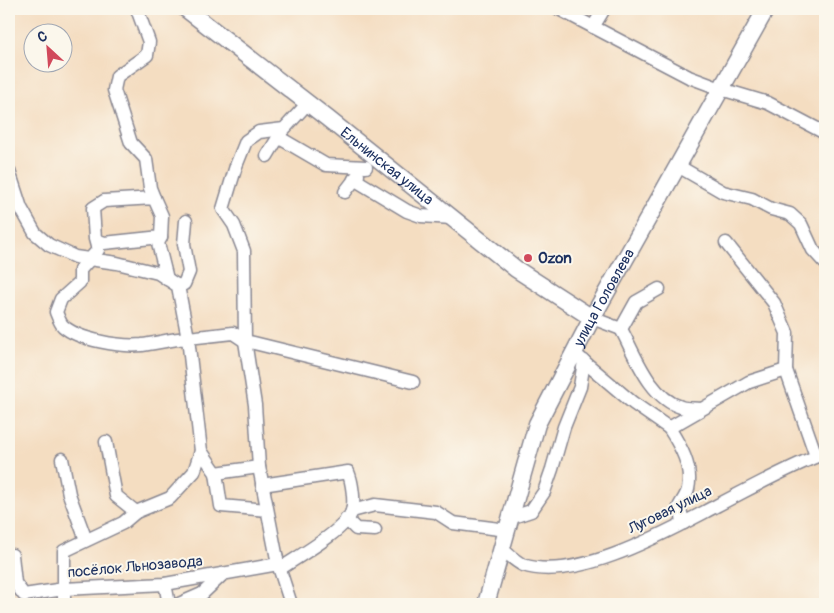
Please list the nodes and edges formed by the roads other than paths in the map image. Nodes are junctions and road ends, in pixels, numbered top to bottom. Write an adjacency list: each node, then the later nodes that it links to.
1 (137, 9): 17 (street)
2 (186, 9): 8 (main road, Ельнинская улица)
3 (559, 9): 6 (street)
4 (604, 9): 6 (street)
5 (766, 9): 7 (main road, улица Головлева)
6 (593, 26): 7 (street)
7 (721, 89): 10 (street); 13 (main road, улица Головлева)
8 (308, 103): 9 (street); 12 (main road, Ельнинская улица)
9 (281, 133): 11 (street); 12 (street); 31 (street)
10 (825, 133)
11 (267, 156)
12 (371, 162): 15 (street); 18 (main road, Ельнинская улица)
13 (678, 166): 25 (street); 28 (main road, улица Головлева)
14 (9, 171): 23 (street)
15 (354, 179): 16 (street); 18 (street)
16 (345, 192)
17 (154, 198): 20 (street); 21 (street)
18 (452, 218): 28 (main road, Ельнинская улица)
19 (186, 222): 26 (street)
20 (160, 237): 21 (street); 26 (street)
21 (100, 241): 23 (street); 24 (street)
22 (726, 243): 33 (street)
23 (92, 259): 24 (street); 30 (street)
24 (117, 263): 26 (street)
25 (825, 263)
26 (173, 282): 30 (street)
27 (659, 290): 29 (street)
28 (592, 318): 29 (street); 32 (main road, улица Головлева)
29 (621, 328): 35 (street)
30 (188, 333): 31 (street); 38 (street)
31 (250, 342): 34 (street); 41 (street)
32 (579, 357): 36 (street); 48 (main road, улица Головлева); 48 (street)
33 (786, 370): 35 (street); 39 (street)
34 (414, 382)
35 (701, 409): 36 (street)
36 (670, 428): 47 (street)
37 (106, 442): 45 (street)
38 (200, 451): 42 (street); 45 (street)
39 (821, 454): 47 (street, Луговая улица)
40 (62, 460): 50 (street)
41 (259, 467): 42 (street); 43 (street)
42 (216, 473): 44 (street)
43 (262, 485): 44 (street); 46 (street)
44 (267, 510): 53 (street)
45 (136, 512): 50 (street)
46 (349, 515): 48 (street); 49 (street); 53 (street)
47 (684, 523): 51 (street, Луговая улица)
48 (509, 524): 51 (main road, улица Головлева)
49 (375, 530)
50 (86, 540): 56 (street)
51 (502, 549): 61 (main road, улица Головлева)
52 (12, 555): 56 (street, посёлок Льнозавода)
53 (279, 566): 54 (street, посёлок Льнозавода); 60 (street)
54 (222, 575): 55 (street, посёлок Льнозавода); 59 (street)
55 (165, 584): 56 (street, посёлок Льнозавода); 58 (street)
56 (64, 589): 57 (street)
57 (64, 604)
58 (169, 604)
59 (179, 604)
60 (291, 604)
61 (486, 604)

